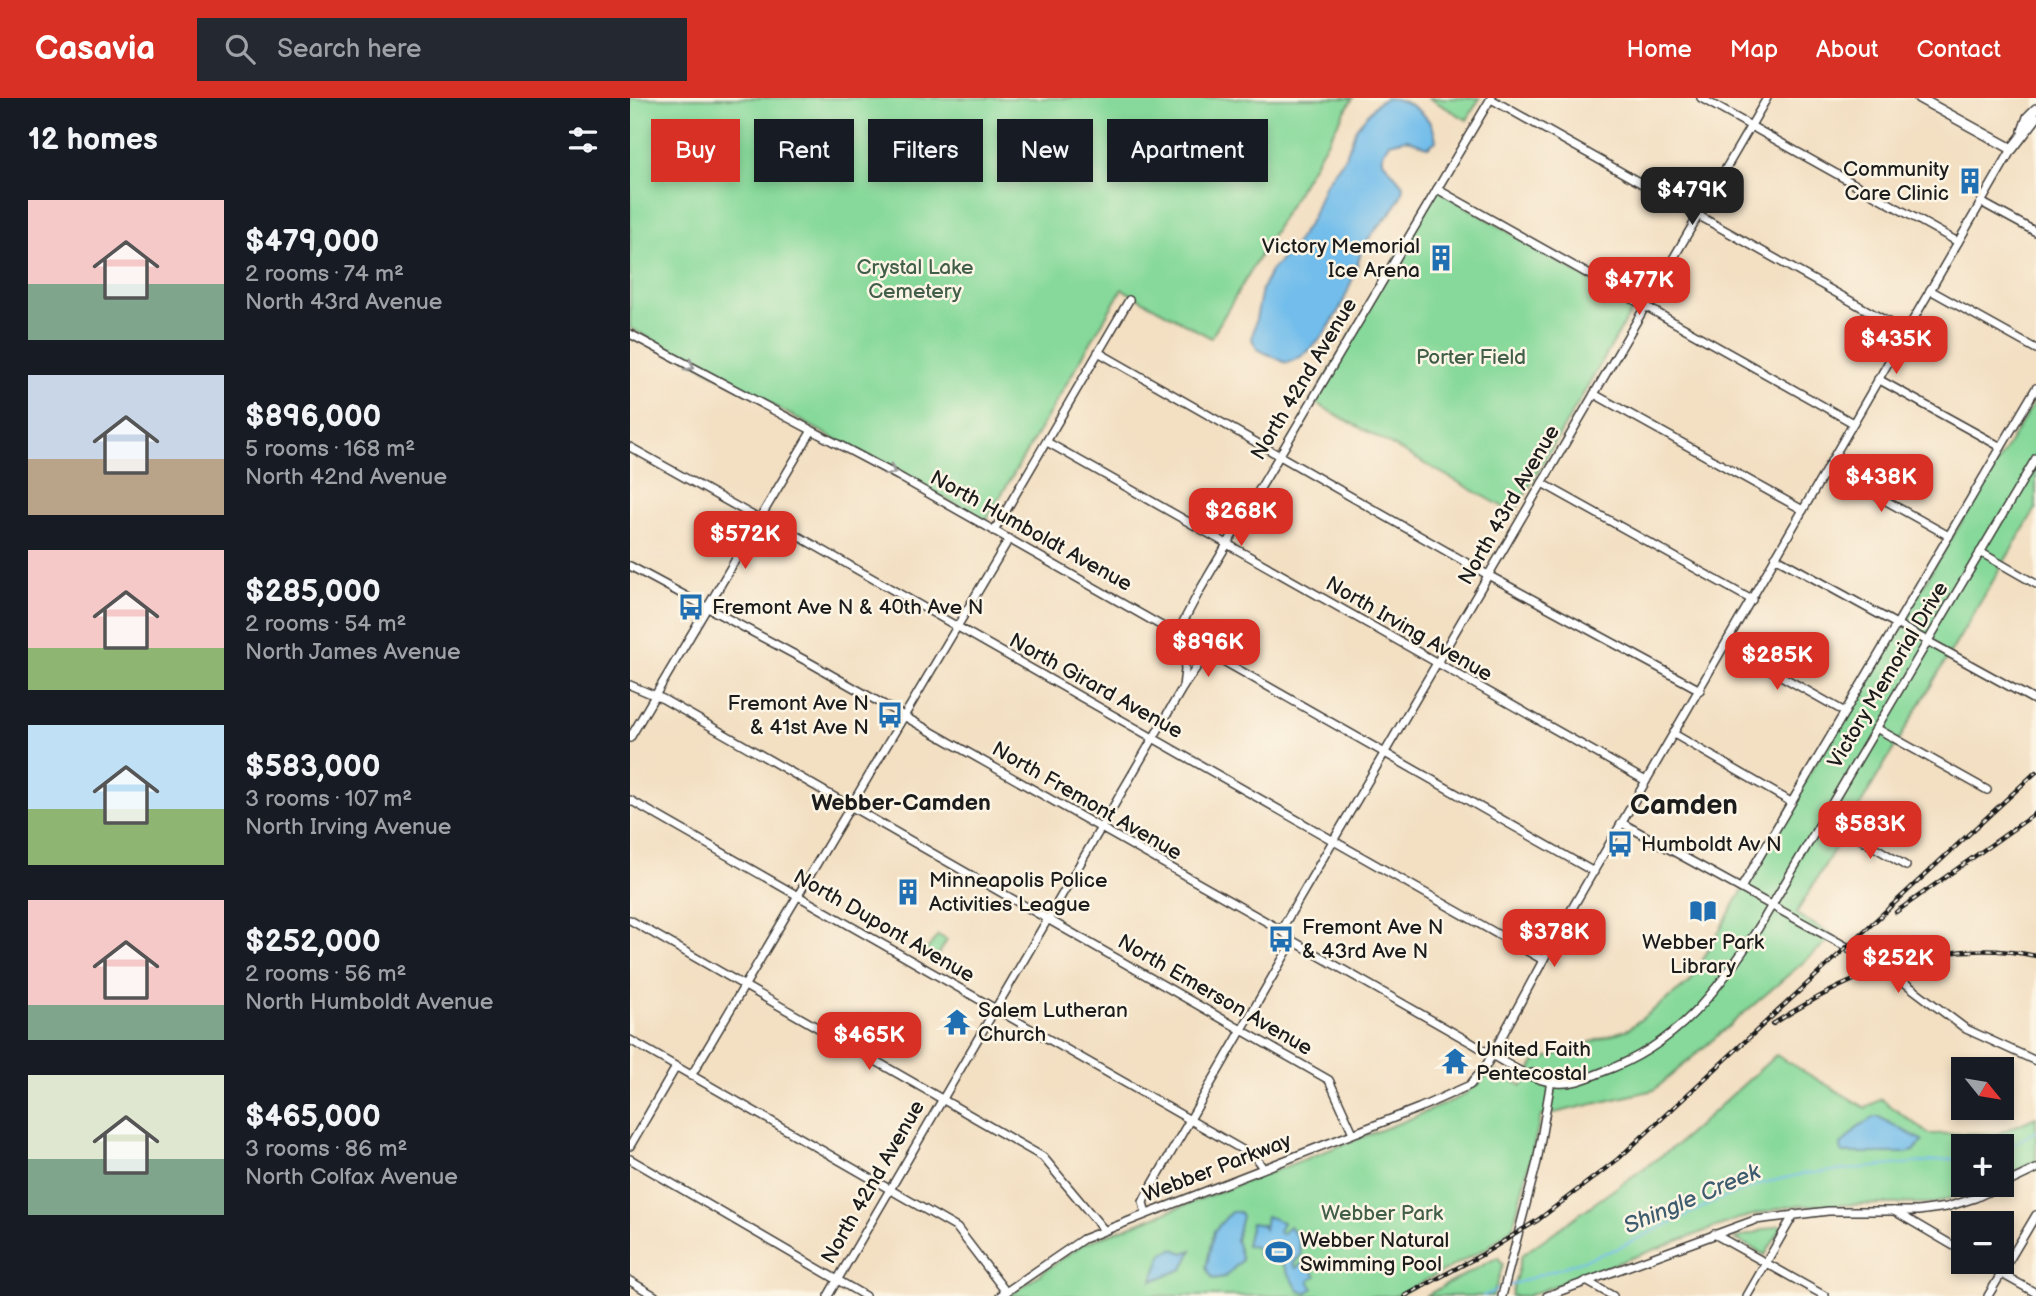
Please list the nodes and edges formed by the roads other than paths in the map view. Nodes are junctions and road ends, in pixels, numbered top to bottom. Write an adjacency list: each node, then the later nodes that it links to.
1 (1491, 98): 10 (street, North 42nd Avenue); 12 (street)
2 (1701, 98): 7 (street)
3 (1767, 98): 7 (street, North 43rd Avenue)
4 (1919, 98): 9 (main road)
5 (2036, 109): 8 (main road)
6 (2036, 118): 8 (main road)
7 (1751, 126): 12 (street, North 43rd Avenue); 14 (street)
8 (2022, 133): 9 (main road)
9 (2012, 149): 11 (street)
10 (1437, 189): 17 (street); 30 (street, North 42nd Avenue)
11 (1981, 202): 13 (street); 14 (street)
12 (1699, 215): 17 (street, North 43rd Avenue); 18 (street)
13 (2036, 232)
14 (1958, 242): 15 (street)
15 (1930, 290): 18 (street); 20 (street)
16 (1129, 300): 21 (street)
17 (1646, 305): 24 (street, North 43rd Avenue); 25 (street)
18 (1906, 332): 22 (street)
19 (630, 334): 26 (street, North Humboldt Avenue, one-way to 26)
20 (2036, 349)
21 (1098, 352): 27 (street); 30 (street)
22 (1878, 379): 25 (street); 29 (street)
23 (2036, 388): 29 (street)
24 (1594, 394): 33 (street, North 43rd Avenue); 34 (street)
25 (1853, 423): 32 (street)
26 (811, 432): 35 (street); 36 (street, North Humboldt Avenue, one-way to 36)
27 (1047, 442): 36 (street); 39 (street, North Irving Avenue)
28 (630, 447): 35 (street, North Girard Avenue)
29 (2001, 447): 37 (street)
30 (1279, 455): 39 (street, North 42nd Avenue); 43 (street)
31 (2035, 463): 40 (street, Victory Memorial Drive)
32 (1827, 468): 34 (street); 37 (street)
33 (1542, 483): 43 (street, North 43rd Avenue); 45 (street)
34 (1803, 510): 41 (street)
35 (759, 519): 46 (street); 48 (street, North Girard Avenue)
36 (994, 531): 38 (street, North Humboldt Avenue)
37 (1949, 536): 47 (street)
38 (1009, 539): 48 (street); 49 (street, North Humboldt Avenue)
39 (1226, 545): 49 (street, North 42nd Avenue); 53 (street, North Irving Avenue)
40 (1980, 552): 44 (street); 50 (street, Victory Memorial Drive)
41 (1776, 556): 45 (street); 47 (street)
42 (630, 566): 46 (street, North Fremont Avenue)
43 (1488, 575): 53 (street, North 43rd Avenue); 56 (street)
44 (2036, 584)
45 (1752, 600): 51 (street)
46 (707, 607): 57 (street); 60 (street, North Fremont Avenue)
47 (1897, 624): 50 (street); 59 (street)
48 (957, 627): 60 (street); 64 (street, North Girard Avenue)
49 (1181, 635): 52 (street, North Humboldt Avenue); 55 (street, North 42nd Avenue)
50 (1928, 641): 58 (street); 61 (street, Victory Memorial Drive)
51 (1726, 645): 56 (street); 59 (street)
52 (1208, 650): 55 (street, North 42nd Avenue); 65 (street, North Humboldt Avenue)
53 (1436, 664): 65 (street, North 43rd Avenue); 66 (street, North Irving Avenue)
54 (630, 685): 57 (street, North Emerson Avenue)
55 (1183, 687): 64 (street, North 42nd Avenue)
56 (1700, 690): 62 (street)
57 (654, 696): 63 (street); 70 (street, North Emerson Avenue)
58 (2036, 701)
59 (1845, 712): 69 (street)
60 (904, 716): 70 (street); 73 (street, North Fremont Avenue)
61 (1876, 729): 67 (street); 71 (street, Victory Memorial Drive)
62 (1674, 734): 66 (street); 69 (street)
63 (630, 738)
64 (1153, 738): 73 (street, North 42nd Avenue); 74 (street, North Girard Avenue)
65 (1384, 753): 74 (street, North 43rd Avenue); 76 (street, North Humboldt Avenue)
66 (1646, 781): 72 (street)
67 (1987, 790)
68 (630, 800): 78 (street, North Dupont Avenue)
69 (1791, 802): 77 (street)
70 (850, 806): 78 (street); 80 (street, North Emerson Avenue)
71 (1824, 817): 75 (street); 79 (street, Victory Memorial Drive)
72 (1622, 823): 76 (street); 77 (street)
73 (1100, 829): 80 (street, North 42nd Avenue); 82 (street, North Fremont Avenue)
74 (1334, 840): 82 (street, North 43rd Avenue); 84 (street, North Girard Avenue)
75 (1906, 866)
76 (1594, 872): 84 (street)
77 (1741, 888): 79 (street)
78 (797, 897): 85 (street); 86 (street, North Dupont Avenue)
79 (1771, 905): 90 (street); 94 (street, Victory Memorial Drive)
80 (1047, 919): 86 (street, North 42nd Avenue); 87 (street, North Emerson Avenue)
81 (630, 920): 85 (street)
82 (1281, 930): 83 (street, North Fremont Avenue)
83 (1293, 941): 87 (street); 89 (street, North Fremont Avenue)
84 (1543, 960): 89 (street)
85 (745, 986): 93 (street); 95 (street)
86 (994, 1010): 95 (street, North 42nd Avenue); 96 (street, North Dupont Avenue)
87 (1241, 1030): 96 (street); 97 (street, North Emerson Avenue)
88 (630, 1040): 91 (street)
89 (1493, 1055): 92 (street, North Fremont Avenue); 97 (street, Webber Parkway)
90 (2036, 1061)
91 (676, 1067): 93 (street); 98 (street)
92 (1525, 1072): 94 (street, Victory Memorial Drive)
93 (691, 1076): 102 (street)
94 (1552, 1079): 122 (street)
95 (942, 1098): 102 (street, North 42nd Avenue); 107 (street)
96 (1190, 1120): 100 (street, North Dupont Avenue); 104 (street)
97 (1353, 1133): 100 (street, Webber Parkway)
98 (630, 1146)
99 (630, 1159): 114 (street)
100 (1263, 1168): 104 (street, Webber Parkway)
101 (2036, 1169): 103 (street)
102 (889, 1189): 114 (street, North 42nd Avenue); 118 (street)
103 (1893, 1211): 105 (street); 109 (street)
104 (1146, 1214): 107 (street, Webber Parkway)
105 (1794, 1214): 108 (street); 111 (street)
106 (2036, 1215): 110 (street)
107 (1104, 1230): 118 (street, Webber Parkway)
108 (1714, 1234): 111 (street); 116 (street)
109 (1951, 1244)
110 (2014, 1251)
111 (1766, 1263): 125 (street); 126 (street)
112 (2000, 1274): 127 (street)
113 (2003, 1274): 117 (street)
114 (837, 1280): 120 (street, North 42nd Avenue); 121 (street)
115 (630, 1281): 119 (street)
116 (1586, 1281): 123 (street); 124 (street)
117 (2036, 1293)
118 (1003, 1294)
119 (655, 1296)
120 (828, 1296)
121 (865, 1296)
122 (1502, 1296)
123 (1547, 1296)
124 (1613, 1296)
125 (1747, 1296)
126 (1825, 1296)
127 (1988, 1296)

